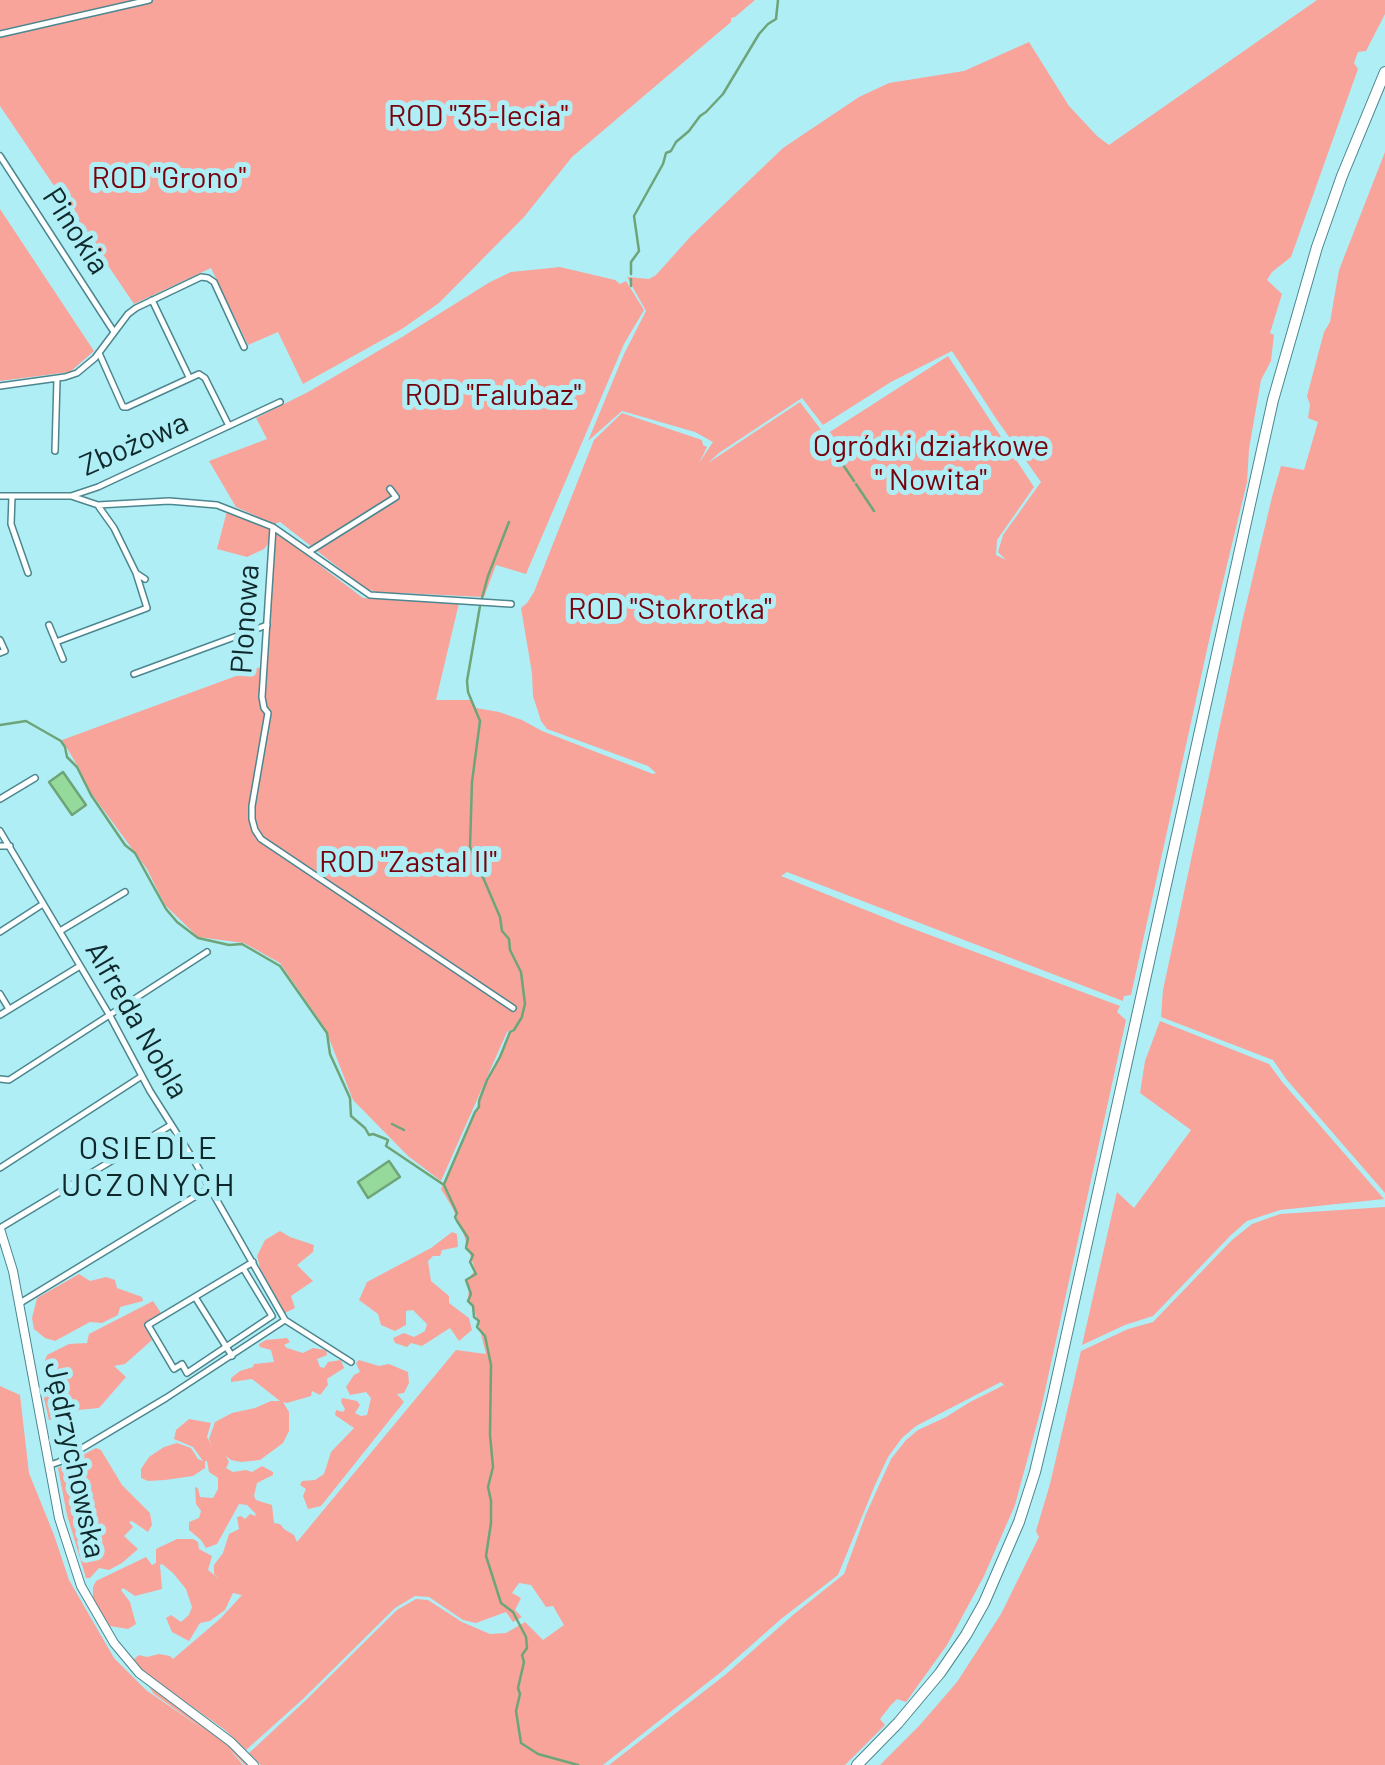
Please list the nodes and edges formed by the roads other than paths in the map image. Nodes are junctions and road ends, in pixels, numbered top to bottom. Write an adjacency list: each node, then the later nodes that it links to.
1 (149, 0): 2 (street)
2 (0, 34)
3 (1385, 72): 67 (main road)
4 (0, 156): 6 (street, Pinokia)
5 (152, 300): 6 (street); 7 (street); 9 (street)
6 (114, 332): 8 (street)
7 (244, 347)
8 (99, 352): 9 (street); 10 (street)
9 (189, 377): 13 (street)
10 (57, 378): 11 (street); 14 (street)
11 (0, 386)
12 (280, 402): 13 (street, Zbożowa)
13 (229, 426): 18 (street, Zbożowa)
14 (55, 451)
15 (390, 489): 21 (street)
16 (0, 496): 17 (street, Zbożowa)
17 (12, 496): 18 (street, Zbożowa); 22 (street)
18 (71, 496): 19 (street)
19 (98, 505): 20 (street); 23 (street)
20 (274, 527): 21 (street); 27 (street, Plonowa)
21 (310, 551): 25 (street)
22 (28, 573)
23 (136, 573): 24 (street); 29 (street)
24 (145, 579)
25 (511, 604)
26 (49, 625): 29 (street)
27 (266, 625): 32 (street); 45 (street, Plonowa)
28 (0, 640): 30 (street)
29 (56, 642): 31 (street)
30 (0, 653)
31 (63, 659)
32 (134, 674)
33 (35, 778): 34 (street)
34 (0, 799)
35 (0, 831): 37 (street, Alfreda Nobla)
36 (0, 846): 37 (street)
37 (10, 846): 39 (street, Alfreda Nobla)
38 (124, 892): 40 (street)
39 (44, 904): 40 (street, Alfreda Nobla); 41 (street)
40 (60, 931): 43 (street, Alfreda Nobla)
41 (0, 932)
42 (208, 952): 48 (street)
43 (80, 966): 46 (street); 48 (street, Alfreda Nobla)
44 (0, 994): 46 (street)
45 (512, 1008)
46 (9, 1009): 47 (street)
47 (0, 1015)
48 (110, 1016): 49 (street, Alfreda Nobla); 50 (street)
49 (142, 1076): 51 (street, Alfreda Nobla); 52 (street)
50 (0, 1078)
51 (170, 1124): 53 (street, Alfreda Nobla); 54 (street)
52 (0, 1168)
53 (210, 1188): 57 (street, Alfreda Nobla); 60 (street)
54 (10, 1222): 55 (street); 56 (street)
55 (0, 1228): 60 (main road, Jędrzychowska)
56 (14, 1230)
57 (253, 1262): 58 (street); 61 (street, Alfreda Nobla)
58 (243, 1268): 59 (street); 62 (street)
59 (196, 1297): 62 (street); 62 (street)
60 (20, 1303): 65 (main road, Jędrzychowska)
61 (285, 1320): 63 (street); 64 (street, Alfreda Nobla)
62 (226, 1348): 63 (street)
63 (232, 1356): 65 (street)
64 (351, 1362)
65 (49, 1465): 66 (main road, Jędrzychowska)
66 (254, 1765)
67 (857, 1765)

